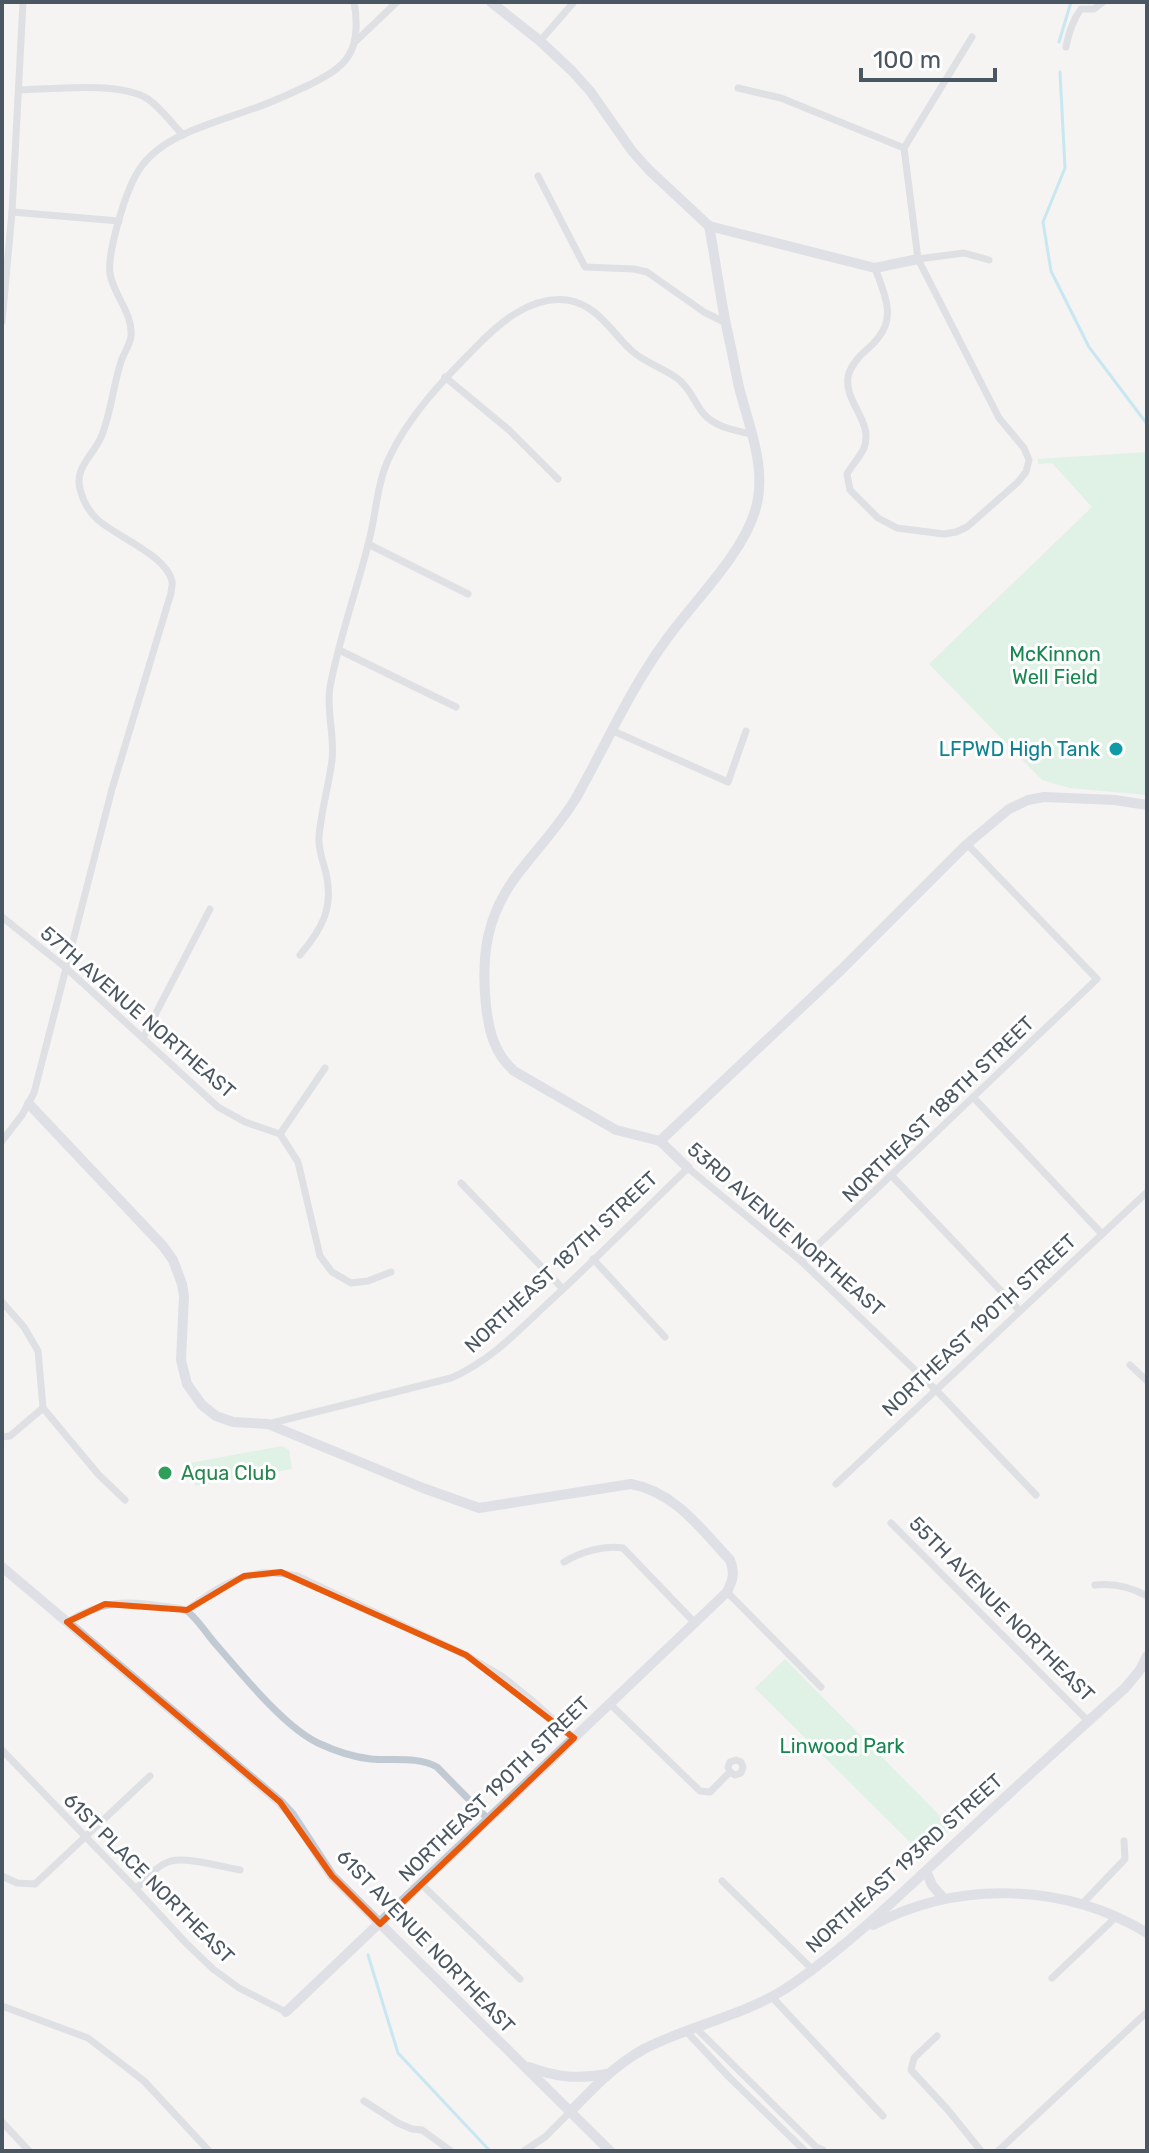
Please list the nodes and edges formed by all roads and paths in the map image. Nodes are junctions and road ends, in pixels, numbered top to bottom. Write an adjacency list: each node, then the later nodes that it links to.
1 (23, 2): 12 (street)
2 (354, 2): 9 (street)
3 (397, 2): 9 (street)
4 (491, 2): 8 (street)
5 (574, 2): 8 (street)
6 (1103, 2): 10 (street)
7 (972, 37): 14 (street)
8 (540, 41): 18 (street)
9 (355, 42): 13 (street)
10 (1066, 47)
11 (738, 88): 14 (street)
12 (19, 90): 13 (street); 16 (street)
13 (183, 135): 17 (street)
14 (904, 148): 19 (street)
15 (538, 176): 23 (street)
16 (12, 212): 17 (street); 22 (street)
17 (119, 221): 38 (street)
18 (709, 226): 21 (street); 23 (street)
19 (918, 259): 20 (street); 21 (street); 21 (street)
20 (989, 260)
21 (875, 268)
22 (2, 322)
23 (726, 323): 25 (street)
24 (445, 377): 25 (street); 26 (street); 27 (street)
25 (752, 434): 31 (street)
26 (558, 479)
27 (368, 544): 28 (street); 29 (street)
28 (468, 594)
29 (339, 650): 30 (street); 37 (street)
30 (456, 707)
31 (611, 730): 32 (street); 45 (street, 53RD AVENUE NORTHEAST)
32 (746, 731)
33 (1147, 805): 34 (street, NORTHEAST 187TH STREET)
34 (967, 844): 41 (street, NORTHEAST 188TH STREET); 45 (street, NORTHEAST 187TH STREET)
35 (210, 909): 39 (street)
36 (2, 917): 38 (street, 57TH AVENUE NORTHEAST)
37 (300, 955)
38 (65, 967): 39 (street, 57TH AVENUE NORTHEAST); 42 (street)
39 (143, 1038): 43 (street, 57TH AVENUE NORTHEAST)
40 (325, 1068): 43 (street)
41 (973, 1097): 47 (street, NORTHEAST 188TH STREET); 50 (street)
42 (29, 1104): 44 (street); 62 (street)
43 (280, 1134): 53 (street)
44 (2, 1141)
45 (660, 1141): 46 (street, 53RD AVENUE NORTHEAST)
46 (688, 1168): 51 (street, NORTHEAST 187TH STREET); 52 (street, 53RD AVENUE NORTHEAST)
47 (891, 1175): 52 (street, NORTHEAST 188TH STREET); 56 (street)
48 (461, 1183): 54 (street)
49 (1147, 1192): 50 (street, NORTHEAST 190TH STREET)
50 (1102, 1234): 56 (street, NORTHEAST 190TH STREET)
51 (593, 1259): 54 (street, NORTHEAST 187TH STREET); 57 (street)
52 (801, 1261): 60 (street, 53RD AVENUE NORTHEAST)
53 (391, 1272)
54 (563, 1289): 62 (street, NORTHEAST 187TH STREET)
55 (2, 1302): 61 (street)
56 (1020, 1311): 60 (street, NORTHEAST 190TH STREET)
57 (665, 1337)
58 (1130, 1365): 59 (street)
59 (1147, 1381)
60 (936, 1390): 64 (street, NORTHEAST 190TH STREET); 65 (street, 53RD AVENUE NORTHEAST)
61 (43, 1408): 63 (street); 66 (street)
62 (268, 1424): 71 (street)
63 (2, 1437)
64 (836, 1484)
65 (1036, 1495)
66 (125, 1500)
67 (891, 1523): 80 (street, 55TH AVENUE NORTHEAST)
68 (564, 1562): 75 (street)
69 (2, 1567): 74 (street, 61ST AVENUE NORTHEAST)
70 (1095, 1585): 72 (street)
71 (727, 1592): 75 (street, NORTHEAST 190TH STREET); 78 (street)
72 (1147, 1596)
73 (187, 1610): 74 (street); 81 (street); 85 (street)
74 (67, 1622): 97 (street, 61ST AVENUE NORTHEAST)
75 (694, 1622): 79 (street, NORTHEAST 190TH STREET)
76 (1147, 1656): 77 (street, NORTHEAST 193RD STREET)
77 (1144, 1671): 80 (street, NORTHEAST 193RD STREET)
78 (821, 1687)
79 (610, 1704): 81 (street, NORTHEAST 190TH STREET); 83 (street)
80 (1088, 1721): 89 (street, NORTHEAST 193RD STREET)
81 (574, 1738): 85 (street, NORTHEAST 190TH STREET)
82 (2, 1750): 86 (street, 61ST PLACE NORTHEAST)
83 (730, 1772)
84 (150, 1776): 86 (street)
85 (489, 1820): 92 (street, NORTHEAST 190TH STREET)
86 (85, 1838): 90 (street); 93 (street, 61ST PLACE NORTHEAST)
87 (1124, 1841): 95 (street)
88 (240, 1870): 93 (street)
89 (926, 1871): 94 (street); 99 (street, NORTHEAST 193RD STREET)
90 (2, 1876)
91 (722, 1881): 100 (street)
92 (421, 1884): 97 (street, NORTHEAST 190TH STREET); 102 (street)
93 (136, 1889): 105 (street, 61ST PLACE NORTHEAST)
94 (944, 1899): 95 (street); 99 (street)
95 (1082, 1904): 96 (street)
96 (1116, 1917): 98 (street); 101 (street)
97 (380, 1924): 105 (street, NORTHEAST 190TH STREET); 109 (street, 61ST AVENUE NORTHEAST)
98 (1147, 1933)
99 (857, 1934): 100 (street, NORTHEAST 193RD STREET)
100 (812, 1969): 103 (street, NORTHEAST 193RD STREET)
101 (1052, 1978)
102 (520, 1979)
103 (772, 1997): 107 (street, NORTHEAST 193RD STREET); 113 (street)
104 (2, 2006): 118 (street)
105 (286, 2012)
106 (1147, 2012): 123 (street)
107 (691, 2030): 110 (street, NORTHEAST 193RD STREET); 115 (street); 122 (street)
108 (937, 2036): 116 (street)
109 (523, 2065): 110 (street); 112 (street, 61ST AVENUE NORTHEAST)
110 (609, 2074): 112 (street, NORTHEAST 193RD STREET)
111 (364, 2101): 119 (street)
112 (570, 2112): 120 (street); 121 (street, 61ST AVENUE NORTHEAST)
113 (883, 2116)
114 (2, 2122): 117 (street)
115 (823, 2150)
116 (978, 2150)
117 (29, 2151)
118 (209, 2151)
119 (451, 2151)
120 (524, 2151)
121 (610, 2151)
122 (805, 2151)
123 (998, 2151)

